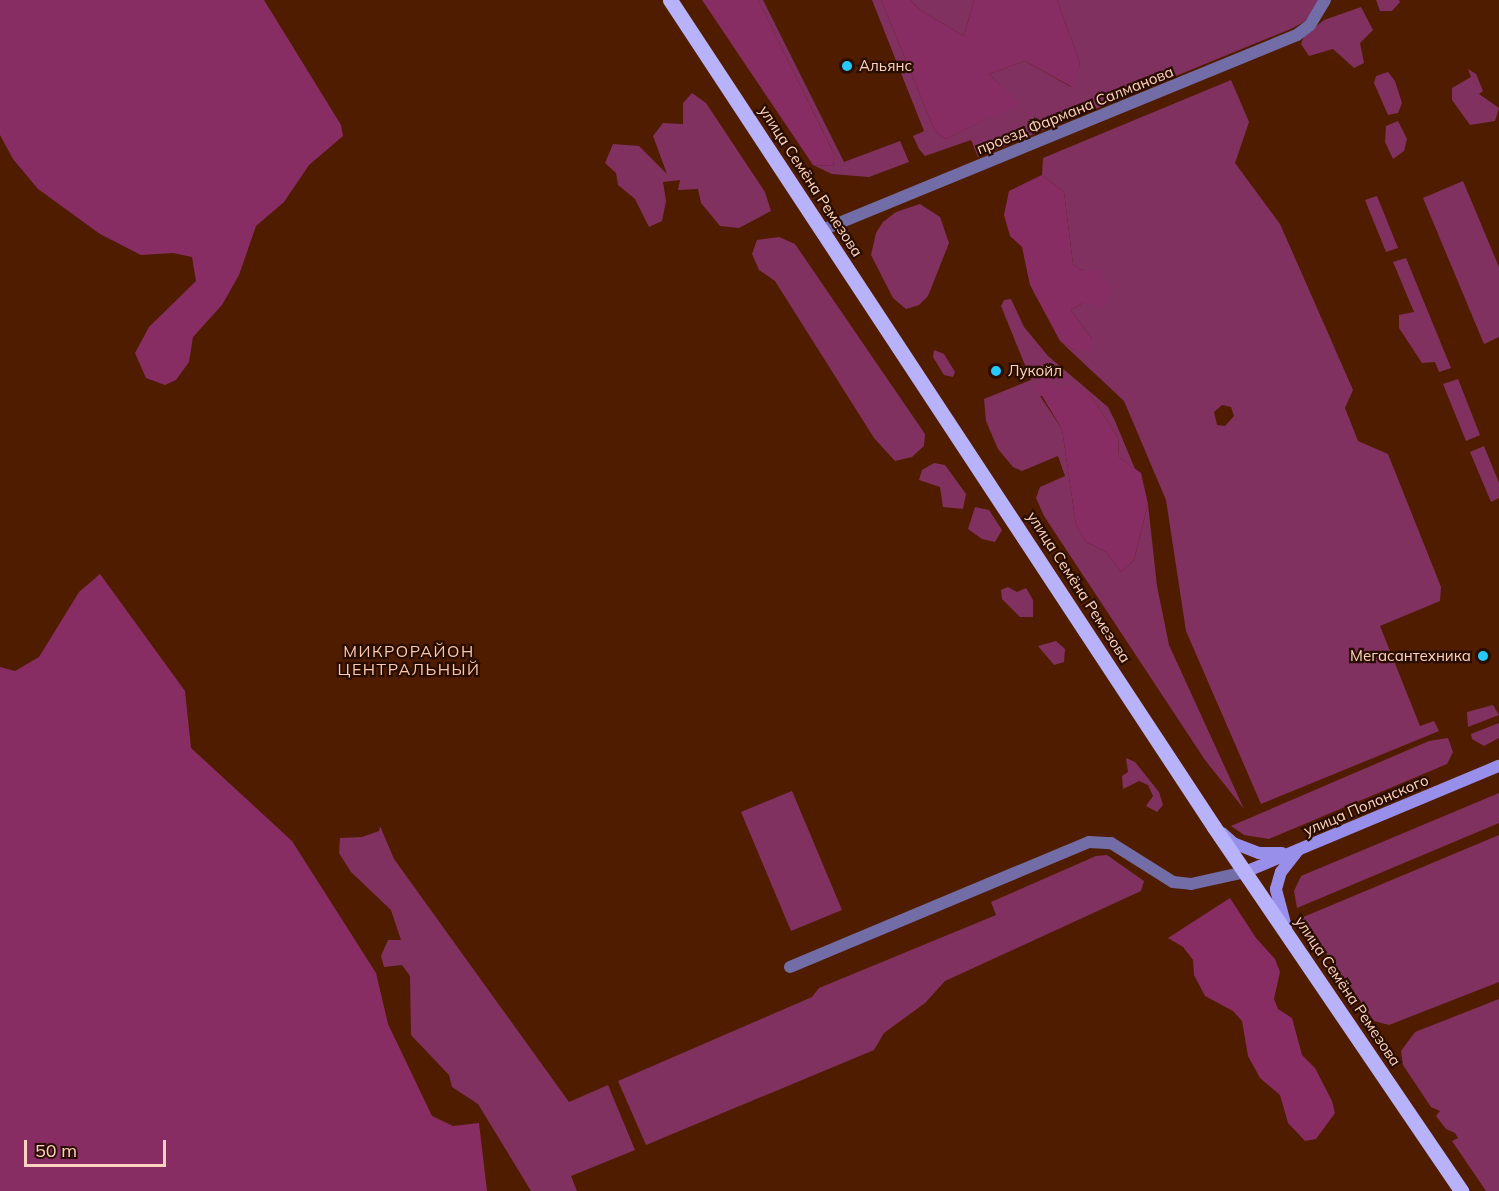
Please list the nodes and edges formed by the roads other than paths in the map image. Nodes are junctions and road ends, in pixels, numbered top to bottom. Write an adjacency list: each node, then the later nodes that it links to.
1 (670, 0): 3 (main road, улица Семёна Ремезова)
2 (1325, 0): 3 (street, проезд Фармана Салманова)
3 (822, 230): 5 (main road, улица Семёна Ремезова)
4 (1499, 766): 6 (main road, улица Полонского)
5 (1214, 827): 6 (main road); 7 (main road, улица Семёна Ремезова)
6 (1298, 850): 7 (main road, улица Полонского); 8 (main road)
7 (1245, 872): 8 (main road, улица Семёна Ремезова); 9 (street)
8 (1290, 939): 10 (main road, улица Семёна Ремезова)
9 (790, 967)
10 (1461, 1191)

